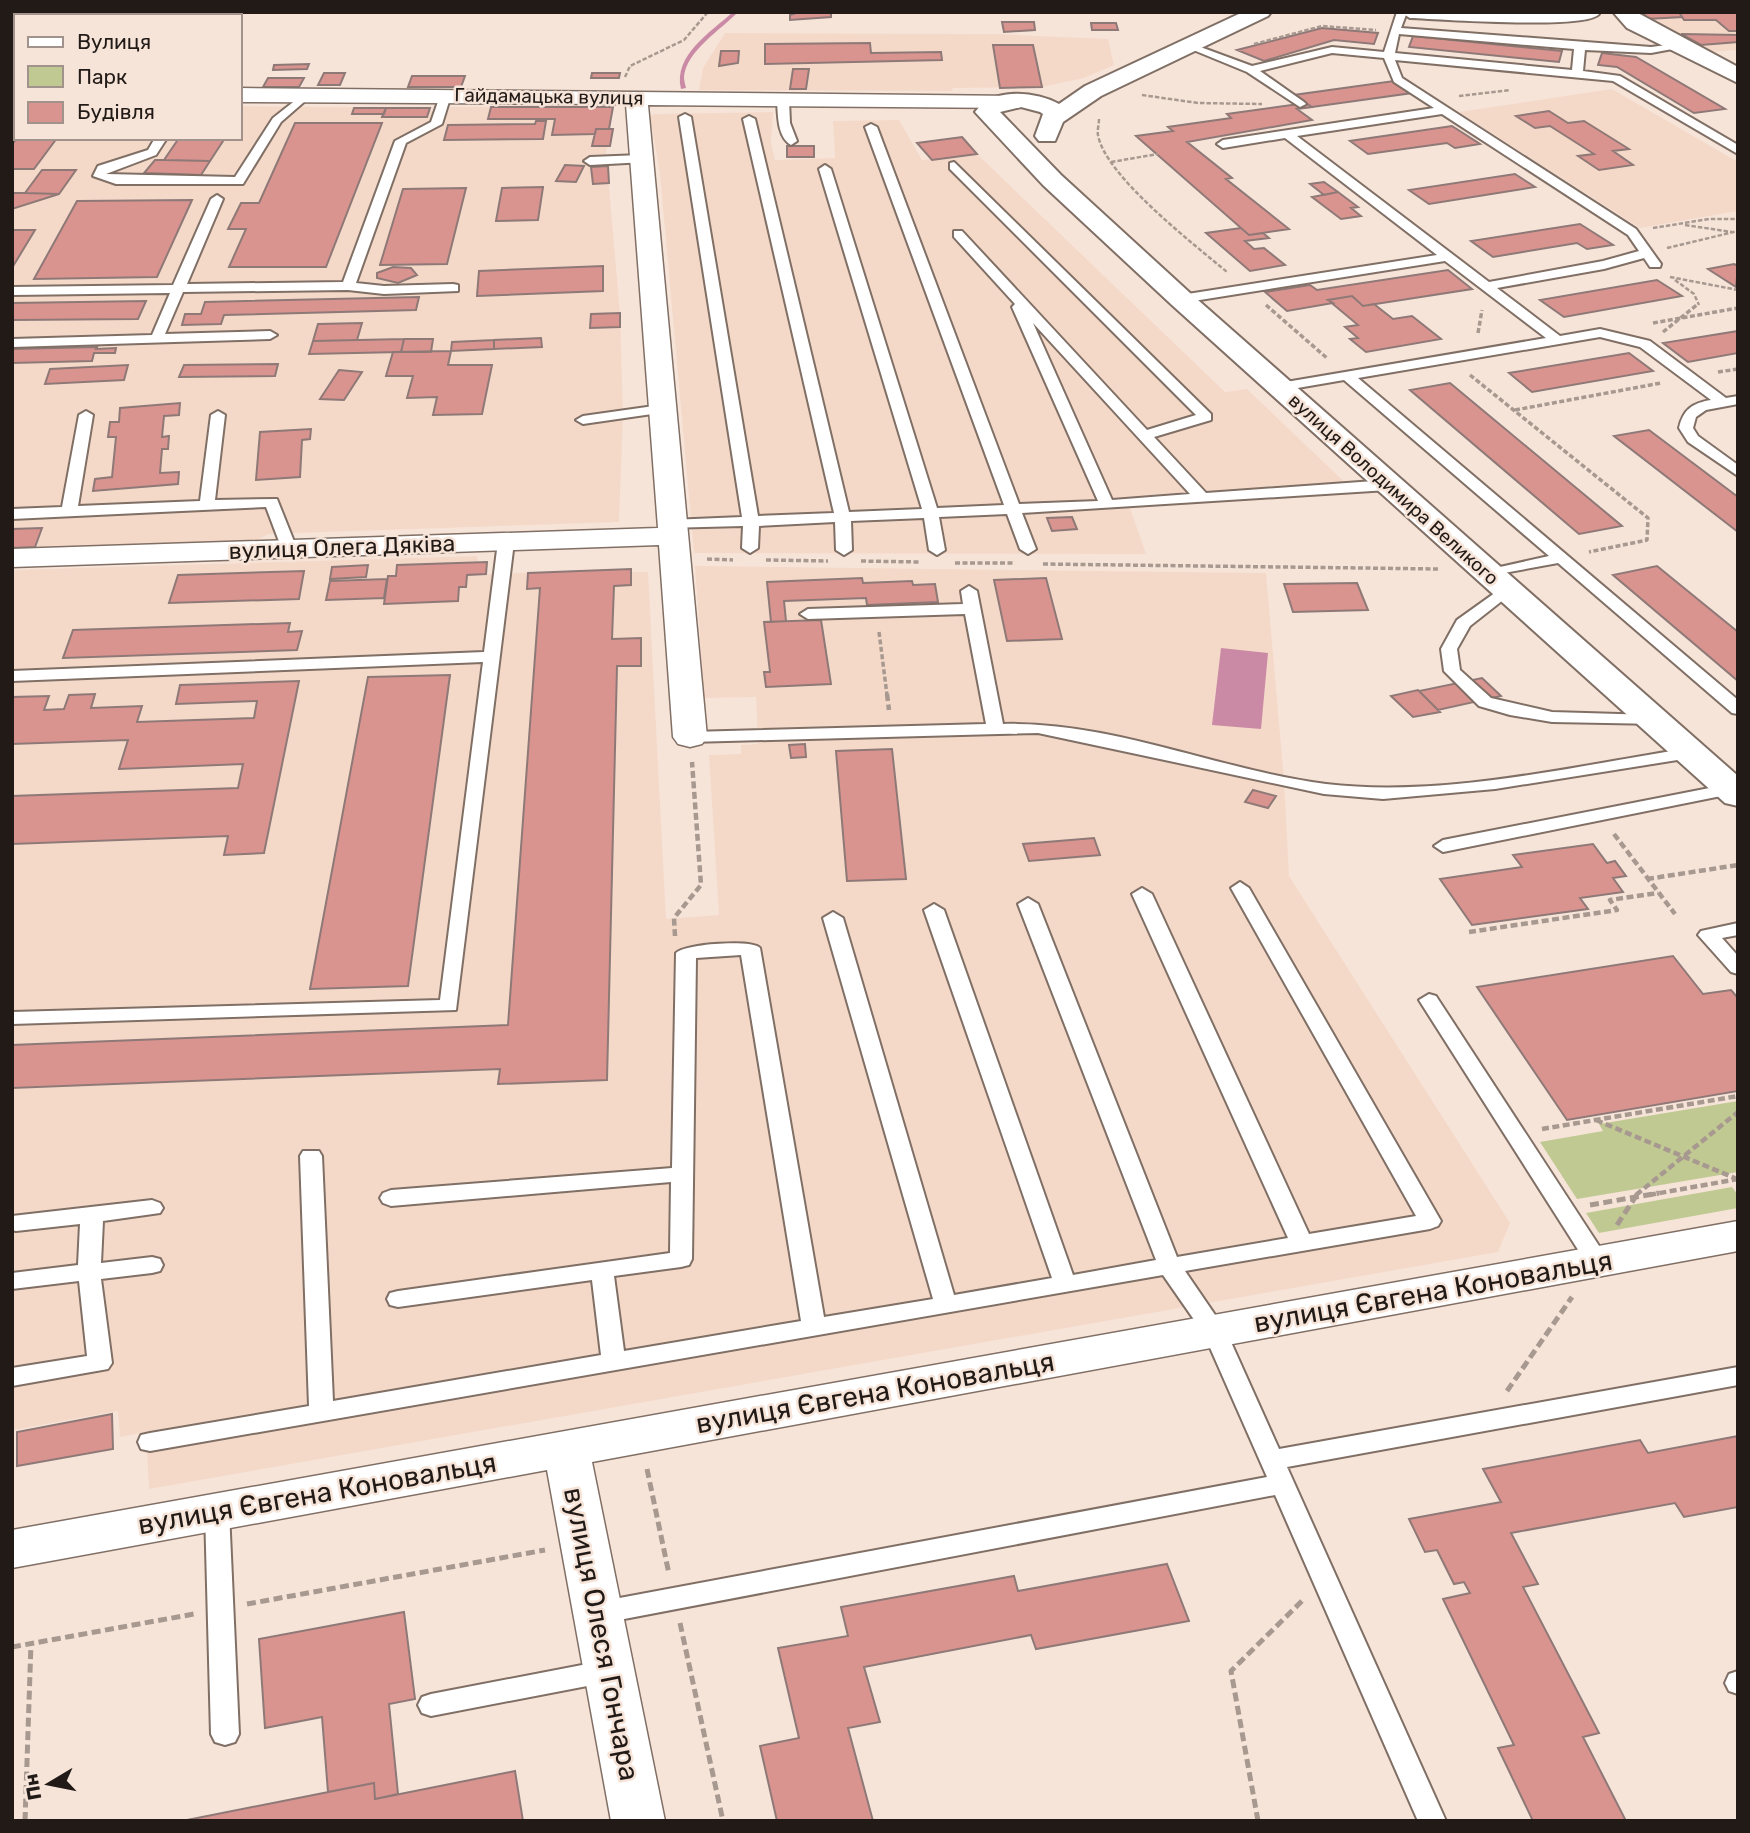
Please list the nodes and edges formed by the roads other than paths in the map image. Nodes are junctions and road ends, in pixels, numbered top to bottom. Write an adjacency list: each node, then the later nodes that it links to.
1 (1261, 12): 9 (street)
2 (1402, 12): 6 (lane)
3 (1410, 12): 5 (street)
4 (1623, 12): 7 (street)
5 (1578, 13): 7 (street)
6 (1396, 31): 8 (lane); 10 (lane)
7 (1679, 45): 8 (lane); 13 (street)
8 (1580, 46): 12 (lane)
9 (1191, 47): 11 (lane); 14 (street)
10 (1387, 56): 11 (lane); 12 (lane); 22 (lane)
11 (1251, 70): 28 (lane)
12 (1577, 74): 33 (lane)
13 (1738, 76)
14 (1093, 91): 21 (street); 26 (street)
15 (242, 94): 16 (street, Гайдамацька вулиця)
16 (306, 95): 17 (street, Гайдамацька вулиця); 30 (lane)
17 (445, 95): 18 (street, Гайдамацька вулиця); 44 (lane)
18 (636, 97): 19 (street, Гайдамацька вулиця); 34 (street)
19 (783, 100): 20 (street, Гайдамацька вулиця); 31 (lane)
20 (858, 100): 21 (street, Гайдамацька вулиця); 25 (street, Гайдамацька вулиця)
21 (1017, 101): 25 (street); 26 (street)
22 (1444, 110): 28 (lane); 41 (lane)
23 (685, 117): 74 (lane)
24 (749, 119): 73 (lane)
25 (991, 119): 26 (street); 38 (street, вулиця Володимира Великого)
26 (1052, 119): 38 (street)
27 (872, 127): 69 (lane)
28 (1332, 127): 29 (lane)
29 (1287, 134): 32 (lane); 42 (lane)
30 (160, 140)
31 (791, 141)
32 (1223, 144)
33 (1738, 150)
34 (641, 159): 35 (lane); 59 (street)
35 (590, 161)
36 (954, 166): 63 (lane)
37 (825, 169): 72 (lane)
38 (1052, 180): 50 (street, вулиця Володимира Великого)
39 (217, 199): 47 (lane)
40 (958, 234): 49 (lane)
41 (1644, 254): 43 (lane); 45 (lane)
42 (1447, 257): 45 (lane); 50 (lane)
43 (1655, 264)
44 (348, 286): 46 (lane); 47 (lane)
45 (1486, 286): 53 (lane)
46 (453, 288)
47 (176, 289): 48 (lane); 52 (lane)
48 (12, 291)
49 (1013, 293): 63 (lane); 68 (lane)
50 (1181, 299): 56 (street, вулиця Володимира Великого)
51 (270, 335): 52 (lane)
52 (157, 338): 54 (lane)
53 (1557, 340): 55 (lane); 58 (lane)
54 (12, 343)
55 (1347, 376): 56 (lane); 83 (lane)
56 (1280, 387): 65 (street, вулиця Володимира Великого)
57 (1738, 400): 58 (lane)
58 (1721, 401): 64 (lane)
59 (661, 409): 62 (lane); 75 (street)
60 (86, 415): 70 (lane)
61 (218, 415): 67 (lane)
62 (583, 420)
63 (1144, 435): 66 (lane)
64 (1738, 471)
65 (1388, 485): 66 (lane); 84 (street, вулиця Володимира Великого)
66 (1202, 498): 68 (lane)
67 (207, 505): 70 (lane); 77 (lane)
68 (1107, 505): 69 (lane)
69 (1013, 510): 72 (lane); 78 (lane)
70 (69, 512): 71 (lane)
71 (12, 514)
72 (931, 514): 73 (lane); 79 (lane)
73 (843, 518): 74 (lane); 81 (lane)
74 (751, 523): 75 (lane); 80 (lane)
75 (671, 540): 76 (street, вулиця Олега Дяківа); 93 (street)
76 (506, 542): 77 (street, вулиця Олега Дяківа); 88 (lane)
77 (289, 549): 82 (street, вулиця Олега Дяківа)
78 (1028, 549)
79 (937, 550)
80 (750, 556)
81 (845, 557)
82 (12, 558)
83 (1561, 558): 84 (lane); 90 (lane)
84 (1497, 582): 91 (street, вулиця Володимира Великого); 91 (lane)
85 (969, 591): 86 (lane)
86 (972, 609): 87 (lane); 92 (lane)
87 (808, 614)
88 (492, 657): 89 (lane); 105 (lane)
89 (12, 676)
90 (1738, 709)
91 (1653, 720): 94 (street, вулиця Володимира Великого)
92 (995, 728): 93 (lane); 94 (lane)
93 (690, 737)
94 (1690, 753): 95 (street, вулиця Володимира Великого)
95 (1731, 785): 96 (lane)
96 (1443, 846)
97 (1240, 888): 113 (lane)
98 (1142, 894): 113 (lane)
99 (1028, 904): 116 (lane)
100 (934, 910): 120 (lane)
101 (833, 918): 122 (lane)
102 (1738, 929): 103 (lane)
103 (1738, 968)
104 (1429, 1000): 114 (lane)
105 (12, 1018)
106 (311, 1156): 128 (lane)
107 (683, 1174): 108 (lane); 117 (lane); 123 (lane)
108 (391, 1198)
109 (152, 1208): 110 (lane)
110 (92, 1215): 111 (lane); 118 (lane)
111 (16, 1223)
112 (1738, 1236): 114 (street, вулиця Євгена Коновальця)
113 (1302, 1243): 116 (lane)
114 (1597, 1261): 124 (street, вулиця Євгена Коновальця)
115 (152, 1265): 118 (lane)
116 (1169, 1266): 120 (lane); 124 (lane)
117 (602, 1271): 121 (lane); 125 (lane)
118 (89, 1273): 119 (lane); 127 (lane)
119 (12, 1281)
120 (1065, 1284): 122 (lane)
121 (398, 1299)
122 (946, 1305): 123 (lane)
123 (814, 1327): 125 (lane)
124 (1214, 1331): 130 (street, вулиця Євгена Коновальця); 131 (lane)
125 (614, 1362): 128 (lane)
126 (1738, 1376): 131 (lane)
127 (12, 1377)
128 (321, 1413): 129 (lane)
129 (150, 1443)
130 (566, 1448): 133 (street, вулиця Євгена Коновальця); 135 (street, вулиця Олеся Гончара)
131 (1272, 1460): 132 (lane)
132 (1283, 1484): 135 (lane); 140 (lane)
133 (218, 1511): 134 (street, вулиця Євгена Коновальця); 138 (lane)
134 (12, 1549)
135 (598, 1613): 136 (street, вулиця Олеся Гончара)
136 (609, 1670): 137 (lane); 139 (street, вулиця Олеся Гончара)
137 (430, 1705)
138 (225, 1734)
139 (638, 1821)
140 (1432, 1821)

